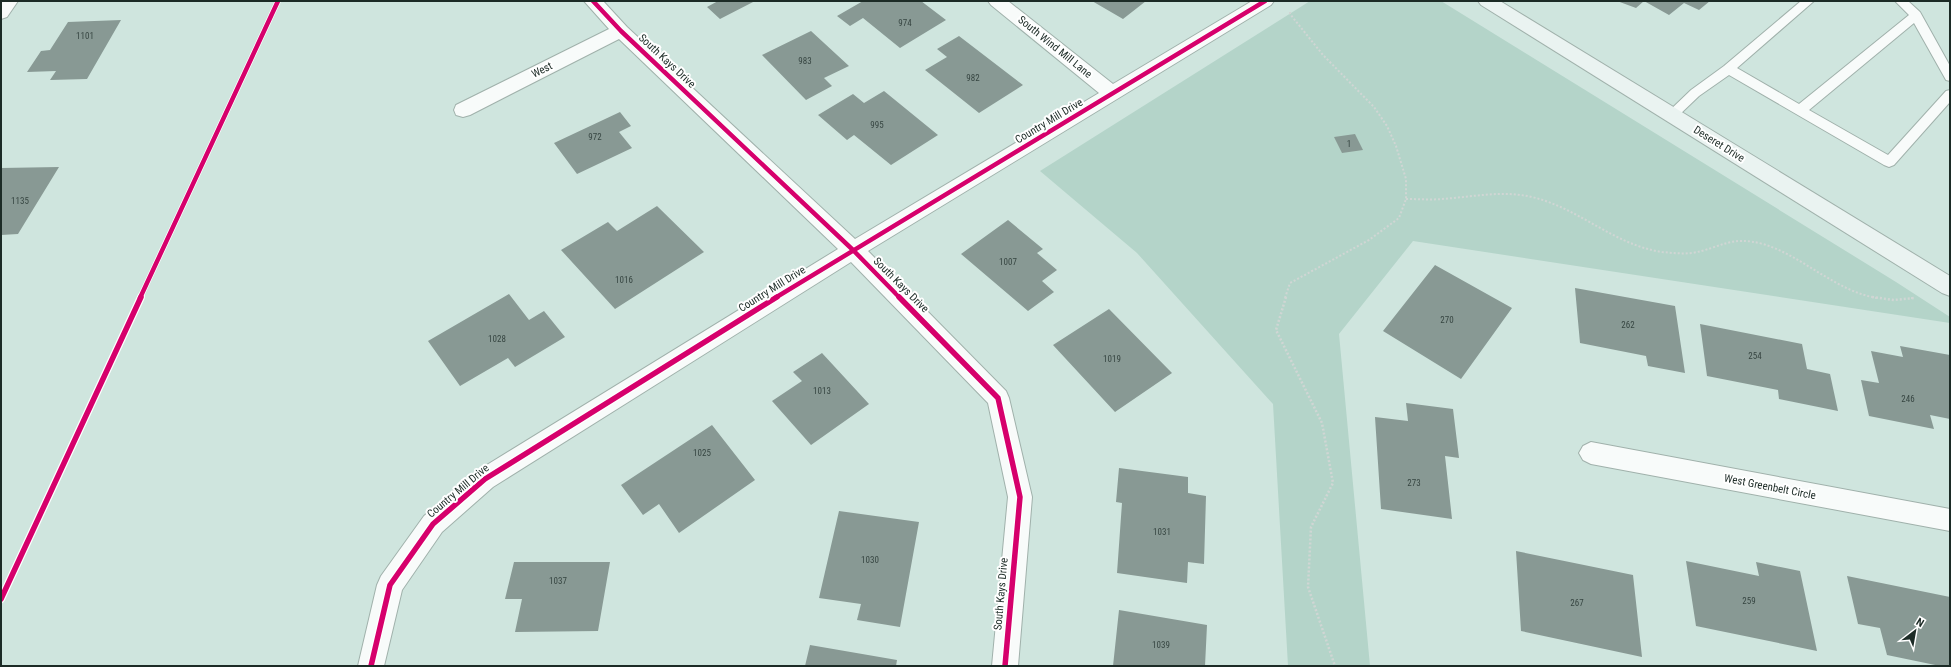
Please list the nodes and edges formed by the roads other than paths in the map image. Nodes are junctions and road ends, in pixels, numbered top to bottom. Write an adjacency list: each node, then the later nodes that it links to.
1 (9, 1): 8 (street)
2 (593, 1): 10 (street, South Kays Drive)
3 (997, 1): 13 (street, South Wind Mill Lane)
4 (1265, 1): 13 (street, Country Mill Drive)
5 (1487, 1): 17 (street, Deseret Drive)
6 (1808, 1): 11 (lane)
7 (1901, 1): 9 (lane)
8 (1, 13)
9 (1916, 15): 12 (lane); 16 (lane)
10 (621, 31): 15 (street, West); 18 (street, South Kays Drive)
11 (1728, 69): 16 (lane); 17 (lane)
12 (1950, 77)
13 (1113, 94): 18 (street, Country Mill Drive)
14 (1950, 94): 16 (lane)
15 (463, 110)
16 (1800, 111)
17 (1672, 114): 19 (street, Deseret Drive)
18 (853, 250): 22 (street, Country Mill Drive); 23 (street, South Kays Drive)
19 (1946, 285)
20 (1591, 454): 21 (street, West Greenbelt Circle)
21 (1950, 520)
22 (371, 666)
23 (1005, 666)

